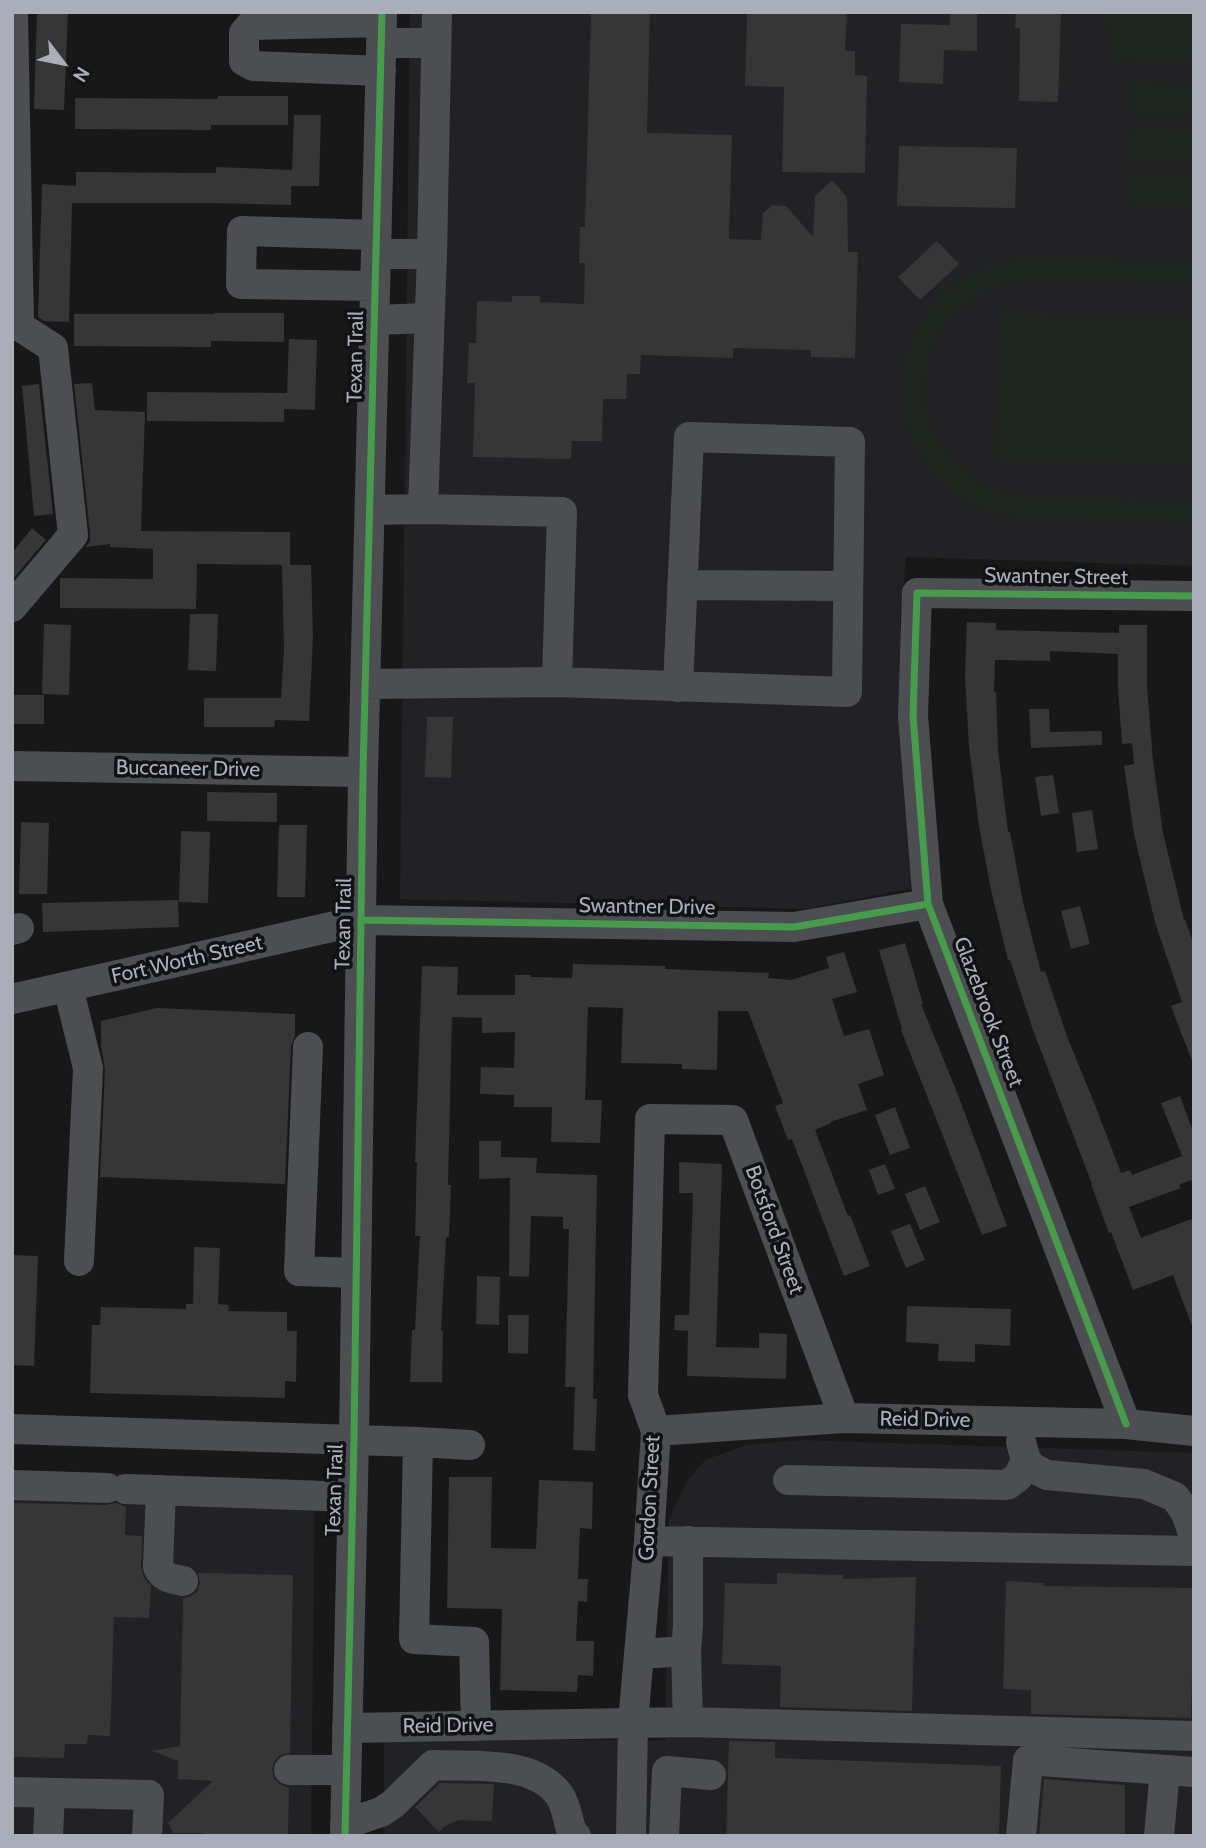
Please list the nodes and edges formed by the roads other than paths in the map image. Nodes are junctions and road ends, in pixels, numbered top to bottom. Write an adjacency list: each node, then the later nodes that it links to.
1 (13, 12): 10 (street)
2 (437, 12): 4 (street)
3 (381, 37): 4 (street); 5 (street, Texan Trail)
4 (436, 43): 6 (street)
5 (376, 244): 6 (street); 7 (street, Texan Trail); 7 (street)
6 (432, 254): 8 (street)
7 (375, 286): 9 (street, Texan Trail)
8 (429, 318): 9 (street); 11 (street)
9 (374, 320): 12 (street, Texan Trail)
10 (16, 326): 17 (street)
11 (423, 509): 12 (street); 18 (street)
12 (370, 510): 19 (street, Texan Trail)
13 (682, 585): 14 (street); 14 (street); 20 (street)
14 (848, 586): 20 (street)
15 (917, 593): 16 (street, Swantner Street); 23 (street, Glazebrook Street)
16 (1194, 596)
17 (12, 607)
18 (557, 682): 19 (street); 20 (street)
19 (365, 684): 22 (street, Texan Trail)
20 (678, 687)
21 (12, 766): 22 (street, Buccaneer Drive)
22 (363, 772): 24 (street, Texan Trail)
23 (928, 904): 24 (street, Swantner Drive); 33 (street, Glazebrook Street)
24 (362, 920): 25 (street, Fort Worth Street); 30 (street, Texan Trail)
25 (68, 987): 26 (street, Fort Worth Street); 29 (street)
26 (12, 999)
27 (308, 1047): 30 (street)
28 (650, 1119): 31 (street, Botsford Street); 36 (street, Gordon Street)
29 (79, 1261)
30 (356, 1273): 37 (street, Texan Trail)
31 (844, 1418): 32 (street, Reid Drive); 36 (street, Reid Drive)
32 (1017, 1422): 33 (street, Reid Drive); 40 (street)
33 (1126, 1424): 35 (street, Reid Drive)
34 (12, 1429): 37 (street)
35 (1194, 1430)
36 (656, 1431): 46 (street, Gordon Street)
37 (354, 1439): 38 (street); 44 (street, Texan Trail)
38 (418, 1442): 39 (street); 54 (street)
39 (470, 1445)
40 (1026, 1461): 41 (street); 45 (street)
41 (788, 1480)
42 (12, 1485): 43 (street)
43 (162, 1490): 44 (street); 49 (street)
44 (352, 1497): 55 (street, Texan Trail)
45 (1194, 1536)
46 (649, 1541): 47 (street); 51 (street, Gordon Street)
47 (688, 1541): 48 (street); 50 (street)
48 (1194, 1551)
49 (183, 1580)
50 (686, 1651): 51 (street); 53 (street)
51 (640, 1654): 52 (street, Gordon Street)
52 (633, 1722): 53 (street, Reid Drive); 54 (street, Reid Drive); 67 (street, Gordon Street)
53 (688, 1722): 56 (street, Reid Drive)
54 (476, 1726): 55 (street, Reid Drive)
55 (347, 1728): 58 (street, Texan Trail)
56 (1194, 1736)
57 (289, 1770): 58 (street)
58 (346, 1770): 63 (street, Texan Trail)
59 (1179, 1771): 69 (street); 70 (street)
60 (711, 1775): 68 (street)
61 (12, 1792): 62 (street)
62 (50, 1793): 65 (street); 66 (street)
63 (345, 1830): 64 (street)
64 (570, 1835)
65 (48, 1836)
66 (147, 1836)
67 (631, 1836)
68 (664, 1836)
69 (1021, 1836)
70 (1159, 1836)

